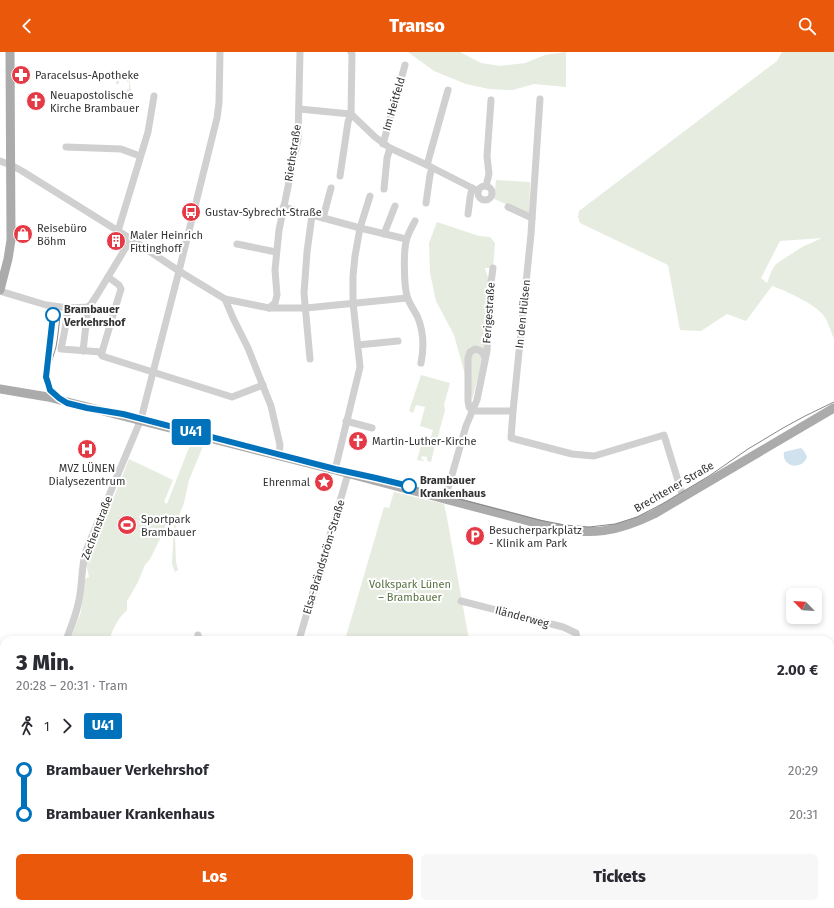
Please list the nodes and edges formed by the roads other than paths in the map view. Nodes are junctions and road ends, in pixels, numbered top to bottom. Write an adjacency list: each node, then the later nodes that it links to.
1 (10, 52): 17 (main road)
2 (220, 52): 42 (street, Zechenstraße)
3 (300, 52): 10 (street, Riethstraße)
4 (353, 53): 11 (street)
5 (405, 65): 12 (street, Im Heitfeld)
6 (448, 90): 18 (street)
7 (154, 96): 15 (street)
8 (540, 99): 32 (street, In den Hülsen)
9 (491, 100): 20 (street, Im Heitfeld)
10 (299, 109): 11 (street); 28 (street, Riethstraße)
11 (351, 114): 12 (street, Im Heitfeld); 19 (street)
12 (383, 144): 14 (street, Im Heitfeld)
13 (66, 147): 15 (street)
14 (390, 148): 18 (street, Im Heitfeld); 22 (street, Im Heitfeld)
15 (140, 156): 35 (street)
16 (0, 161): 17 (street)
17 (11, 165): 35 (street); 44 (main road)
18 (430, 166): 23 (street, Im Heitfeld); 25 (street)
19 (340, 176)
20 (486, 186): 23 (street); 23 (street, Im Heitfeld)
21 (331, 188): 31 (street)
22 (384, 190)
23 (475, 190): 29 (street)
24 (370, 196): 34 (street)
25 (426, 203)
26 (395, 206): 36 (street)
27 (508, 206): 32 (street)
28 (283, 207): 30 (street); 40 (street, Riethstraße)
29 (468, 214)
30 (312, 215): 31 (street); 51 (street)
31 (323, 218): 34 (street)
32 (532, 218): 64 (street, In den Hülsen)
33 (415, 221): 38 (street)
34 (360, 228): 36 (street); 47 (street)
35 (118, 231): 37 (street)
36 (384, 234): 38 (street)
37 (131, 239): 42 (street); 43 (street)
38 (406, 239): 45 (street)
39 (237, 244): 40 (street)
40 (276, 252): 50 (street, Riethstraße)
41 (493, 268): 56 (street, Ferigestraße)
42 (179, 271): 46 (street); 59 (street, Zechenstraße)
43 (108, 277): 48 (street); 55 (street)
44 (0, 290): 49 (street)
45 (407, 298): 47 (street); 58 (street)
46 (225, 299): 50 (street); 60 (street)
47 (353, 303): 51 (street); 53 (street)
48 (88, 307): 49 (street); 54 (street)
49 (68, 308): 54 (street)
50 (269, 308): 51 (street)
51 (306, 308): 57 (street)
52 (398, 341): 53 (street)
53 (358, 345): 66 (street)
54 (83, 351): 55 (street)
55 (102, 354): 59 (street)
56 (486, 358): 63 (street, Ferigestraße); 63 (street, Ferigestraße)
57 (310, 359)
58 (421, 363)
59 (153, 372): 60 (street); 65 (street, Zechenstraße)
60 (263, 386): 68 (street)
61 (0, 389): 65 (main road, Brechtener Straße)
62 (834, 408): 71 (main road, Brechtener Straße)
63 (472, 411): 64 (street); 72 (street, Ferigestraße)
64 (513, 411): 71 (street, In den Hülsen)
65 (140, 420): 68 (main road, Brechtener Straße); 74 (street, Zechenstraße)
66 (346, 422): 67 (street); 69 (street)
67 (372, 428)
68 (279, 456): 69 (main road, Brechtener Straße)
69 (335, 470): 70 (main road, Brechtener Straße)
70 (348, 474): 72 (main road, Brechtener Straße); 75 (street, Elsa-Brändström-Straße)
71 (683, 497): 72 (main road, Brechtener Straße)
72 (445, 499)
73 (461, 601): 76 (street, Iländerweg)
74 (67, 636)
75 (300, 636)
76 (576, 636)

